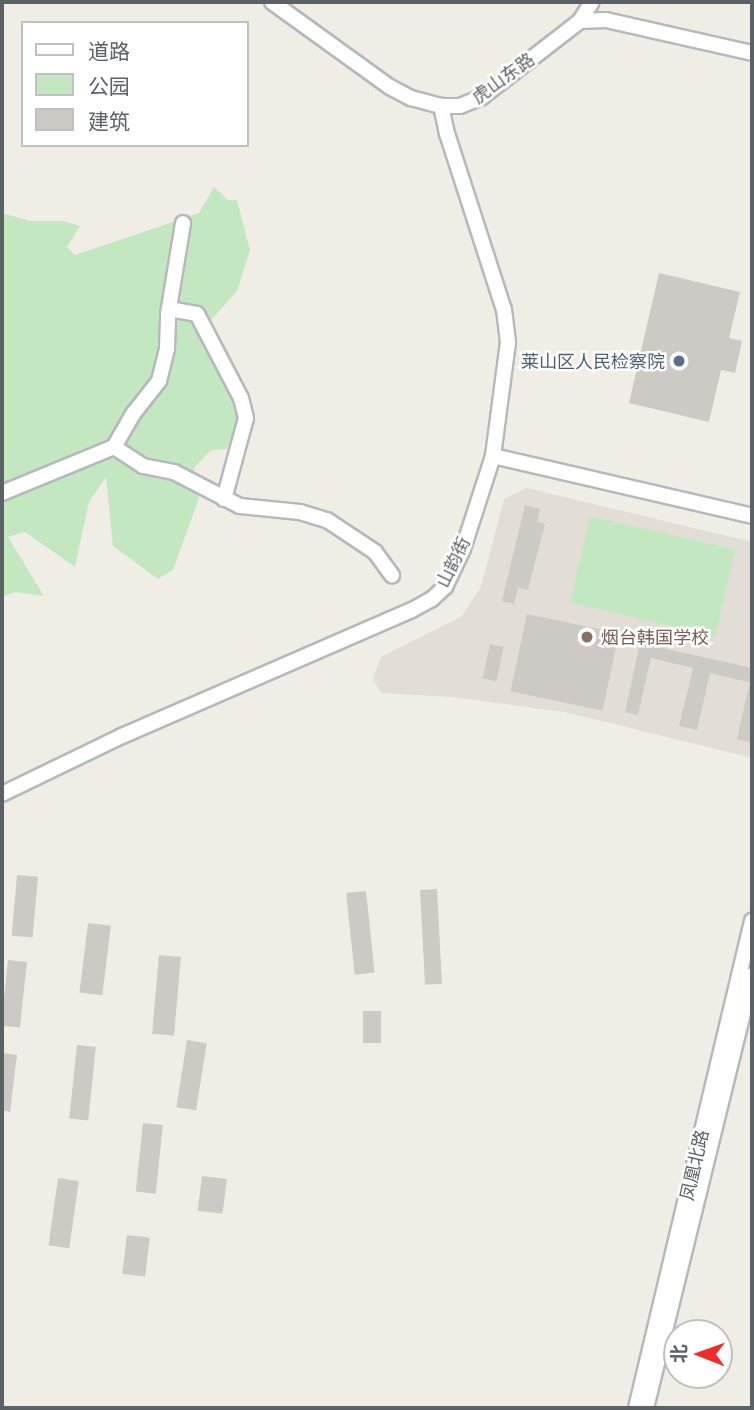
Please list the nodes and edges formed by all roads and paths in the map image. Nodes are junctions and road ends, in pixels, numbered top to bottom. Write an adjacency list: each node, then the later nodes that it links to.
1 (272, 2): 5 (street, 虎山东路)
2 (592, 2): 3 (street, 虎山东路)
3 (580, 21): 4 (street); 5 (street, 虎山东路)
4 (752, 53)
5 (441, 106): 9 (street, 山韵街)
6 (183, 223): 7 (street)
7 (169, 309): 8 (street); 11 (street)
8 (114, 447): 10 (street); 11 (street)
9 (493, 456): 12 (street); 14 (street, 山韵街)
10 (2, 493)
11 (224, 499): 13 (street)
12 (752, 516)
13 (392, 575)
14 (2, 794)
15 (752, 921): 17 (street, 凤凰北路)
16 (752, 975): 18 (street, 凤凰北路)
17 (636, 1408)
18 (646, 1408)

